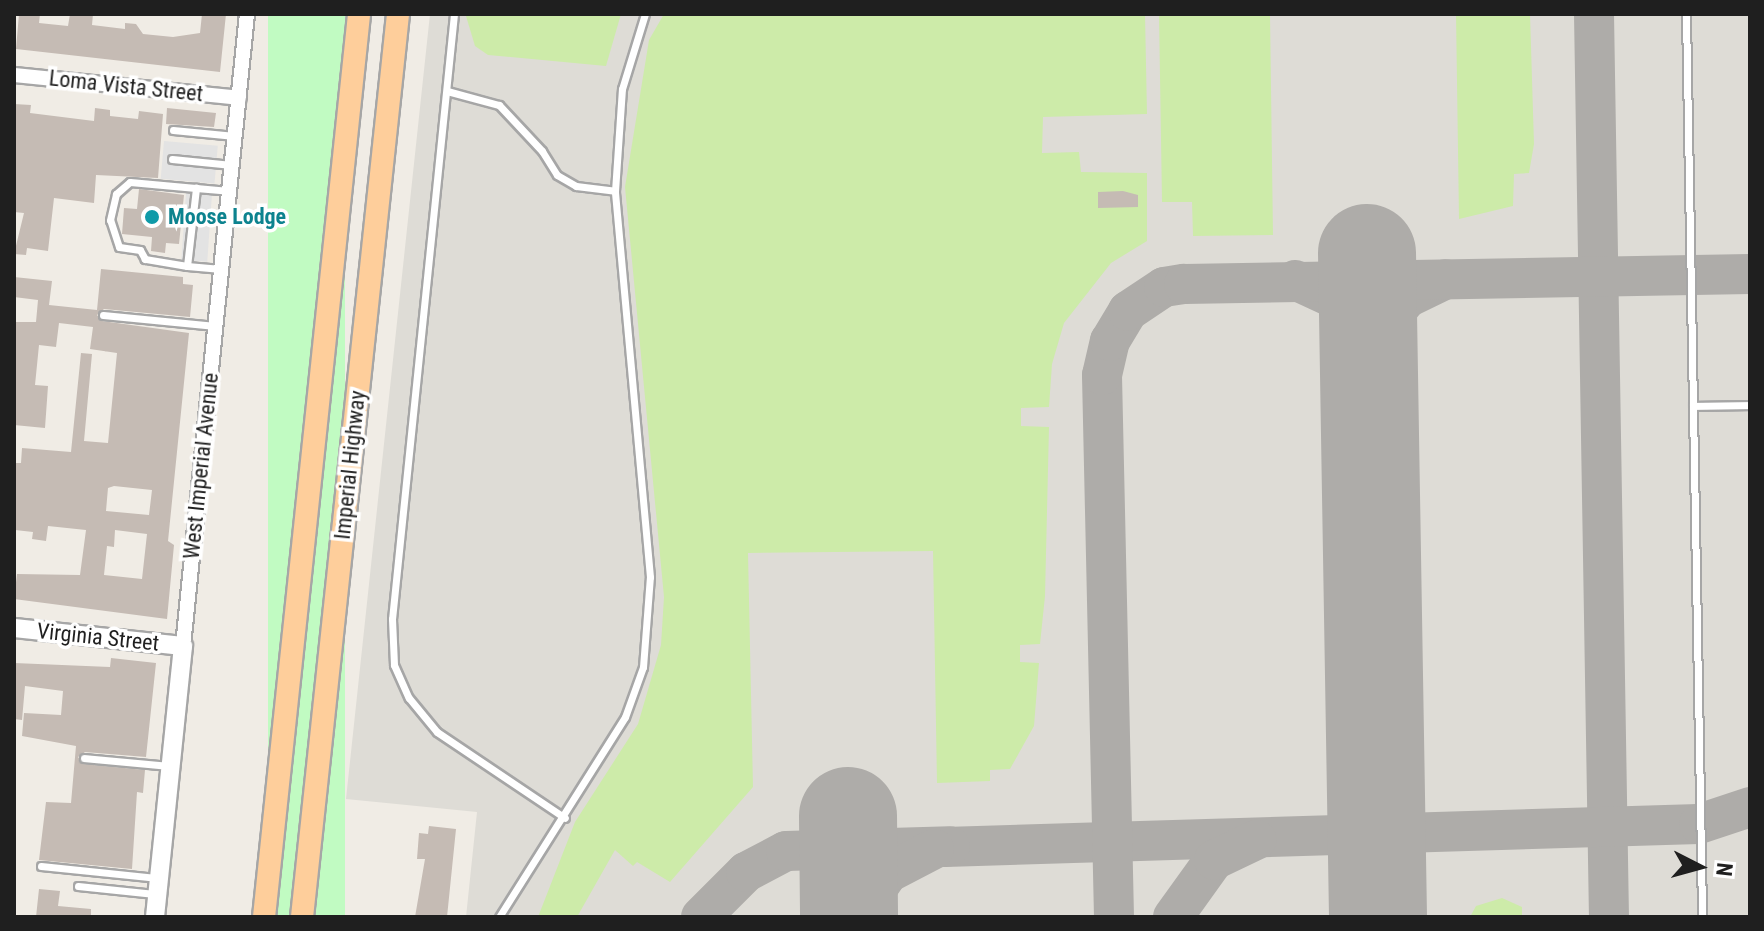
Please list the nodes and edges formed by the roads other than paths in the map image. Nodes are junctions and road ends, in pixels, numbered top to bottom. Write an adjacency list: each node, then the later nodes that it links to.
1 (247, 14): 9 (street, West Imperial Avenue)
2 (359, 14): 32 (main road, Imperial Highway)
3 (398, 14): 33 (main road, Imperial Highway)
4 (454, 14): 8 (lane)
5 (645, 14): 16 (lane)
6 (1686, 14): 22 (lane)
7 (14, 75): 9 (street, Loma Vista Street)
8 (447, 91): 16 (lane); 27 (lane)
9 (239, 98): 11 (street, West Imperial Avenue)
10 (173, 130): 11 (lane)
11 (235, 136): 13 (street, West Imperial Avenue)
12 (172, 159): 13 (lane)
13 (232, 165): 15 (street, West Imperial Avenue)
14 (196, 188): 15 (lane); 17 (lane); 17 (lane)
15 (229, 191): 18 (street, West Imperial Avenue)
16 (615, 191): 27 (lane)
17 (187, 266): 18 (lane)
18 (221, 269): 20 (street, West Imperial Avenue)
19 (103, 315): 20 (lane)
20 (215, 326): 24 (street, West Imperial Avenue)
21 (1750, 405): 22 (lane)
22 (1693, 406): 35 (lane)
23 (14, 628): 24 (street, Virginia Street)
24 (183, 646): 26 (street, West Imperial Avenue)
25 (84, 758): 26 (lane)
26 (170, 766): 30 (street, West Imperial Avenue)
27 (565, 818): 34 (lane)
28 (41, 866): 30 (lane)
29 (78, 886): 30 (lane)
30 (158, 886): 31 (street, West Imperial Avenue)
31 (155, 917)
32 (264, 917)
33 (302, 917)
34 (499, 917)
35 (1702, 917)

